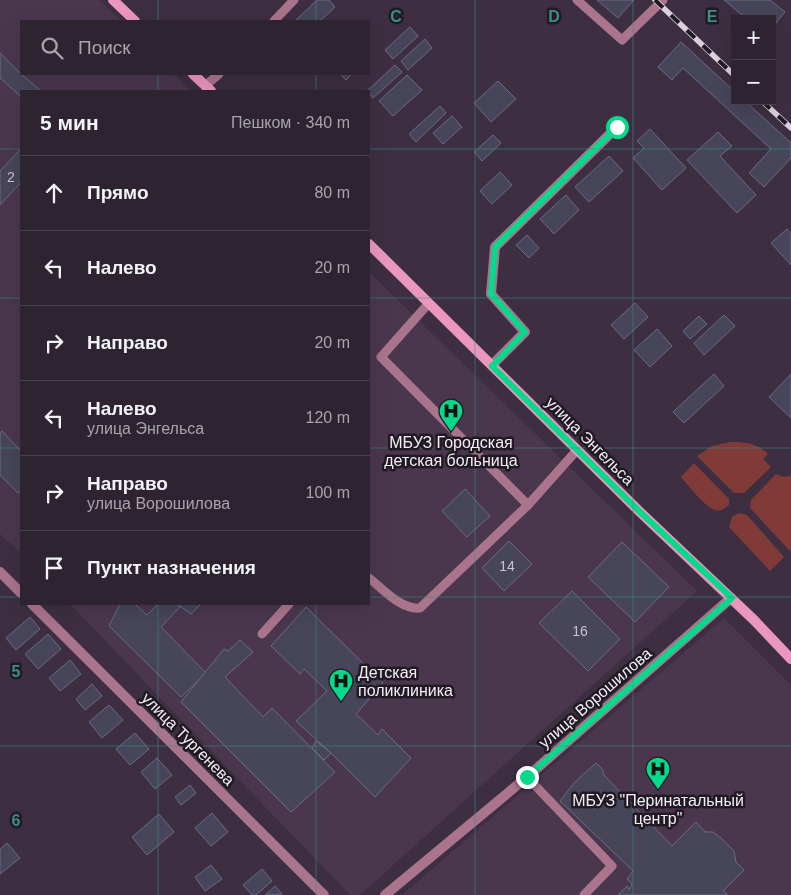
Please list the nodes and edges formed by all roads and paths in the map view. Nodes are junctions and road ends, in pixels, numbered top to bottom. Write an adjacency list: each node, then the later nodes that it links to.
1 (113, 0): 5 (main road)
2 (294, 0): 6 (lane)
3 (577, 0): 4 (lane)
4 (663, 0)
5 (134, 20)
6 (275, 20)
7 (194, 75): 9 (main road)
8 (218, 75): 9 (lane)
9 (209, 88)
10 (617, 127): 13 (street)
11 (370, 245): 12 (main road, улица Энгельса)
12 (429, 303): 13 (main road, улица Энгельса); 15 (lane)
13 (492, 366): 14 (main road, улица Энгельса)
14 (577, 450): 15 (lane); 19 (main road, улица Энгельса)
15 (528, 504): 17 (lane)
16 (0, 572): 18 (street)
17 (370, 579)
18 (20, 592)
19 (732, 598): 23 (main road, улица Энгельса); 24 (street, улица Ворошилова)
20 (33, 605): 25 (street, улица Тургенева)
21 (288, 605): 22 (lane)
22 (262, 634)
23 (791, 659)
24 (527, 777): 26 (street, улица Ворошилова); 27 (lane)
25 (324, 895)
26 (385, 895)
27 (584, 895)

